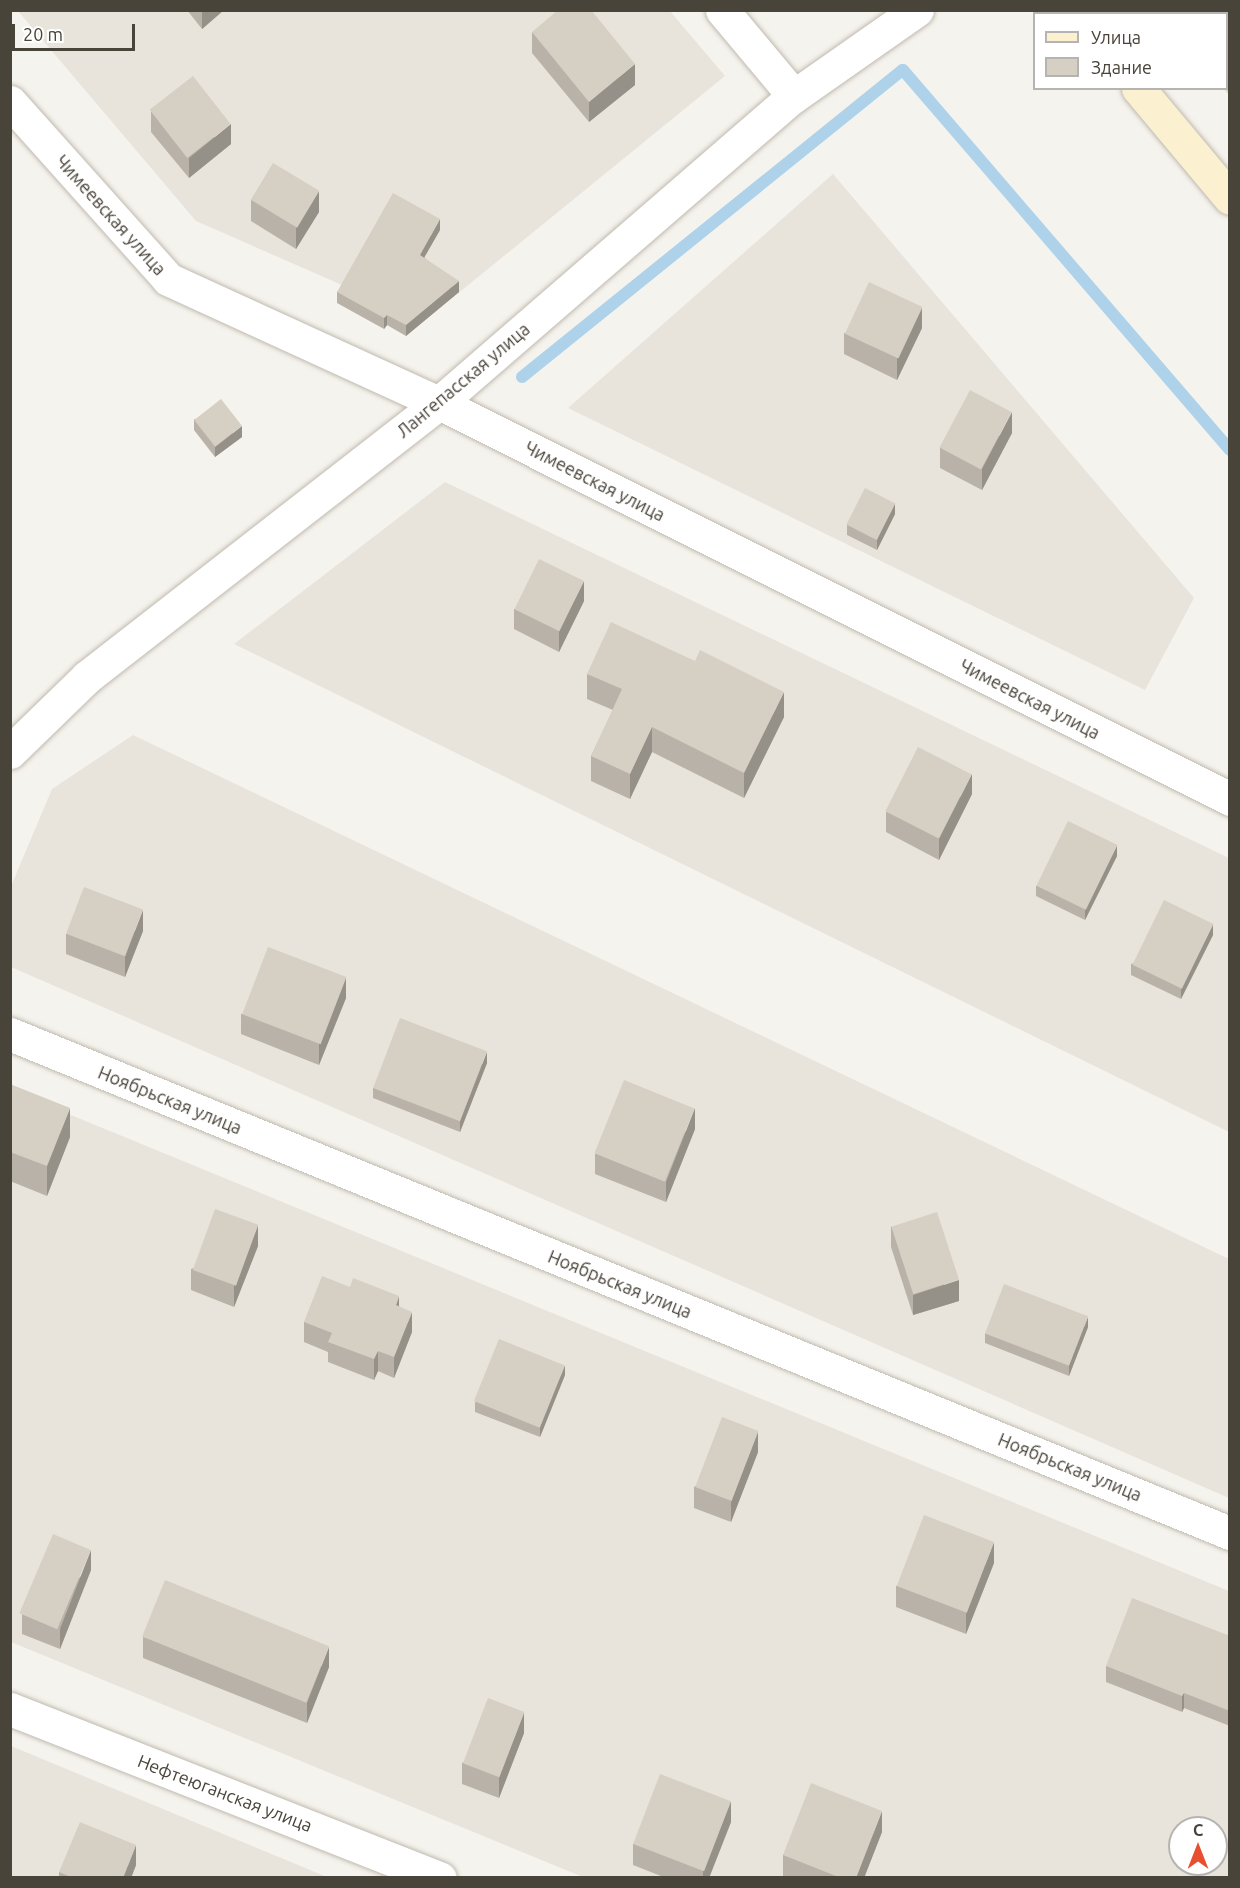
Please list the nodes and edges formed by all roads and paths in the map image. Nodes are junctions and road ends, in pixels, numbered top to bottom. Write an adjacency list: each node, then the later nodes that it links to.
1 (722, 10): 4 (street)
2 (917, 10): 4 (street, Лангепасская улица)
3 (1140, 90): 6 (street)
4 (794, 96): 7 (street, Лангепасская улица)
5 (10, 102): 7 (street, Чимеевская улица)
6 (1230, 198)
7 (439, 403): 8 (street, Лангепасская улица); 9 (street, Чимеевская улица)
8 (10, 752)
9 (1230, 799)
10 (10, 1034): 11 (street, Ноябрьская улица)
11 (1230, 1533)
12 (10, 1709): 13 (street, Нефтеюганская улица)
13 (440, 1878)

